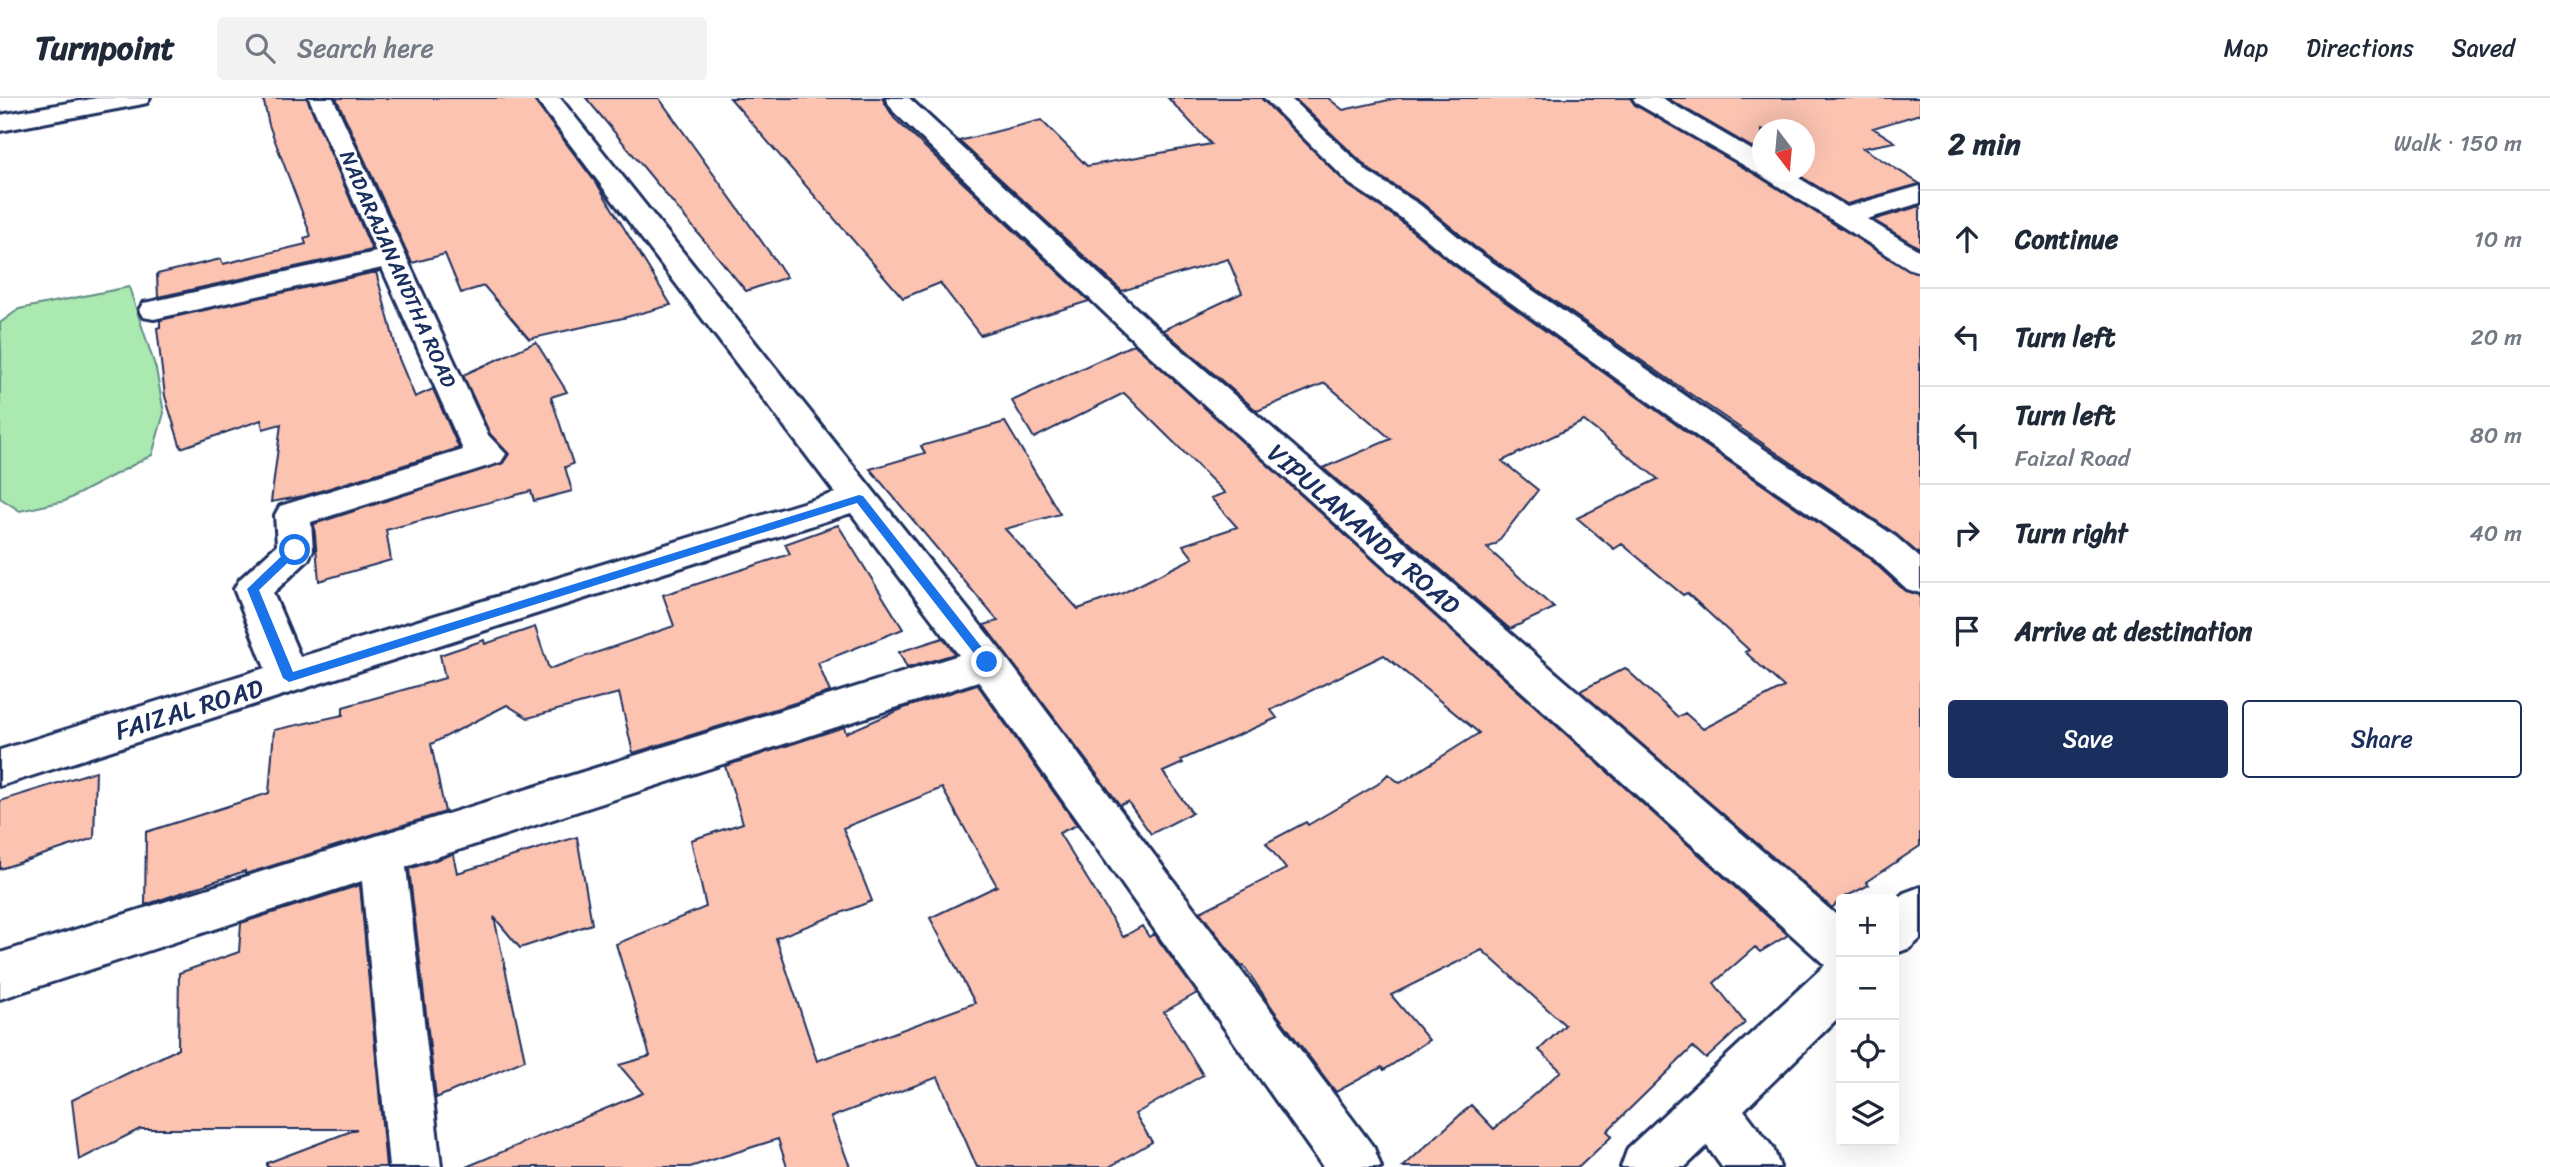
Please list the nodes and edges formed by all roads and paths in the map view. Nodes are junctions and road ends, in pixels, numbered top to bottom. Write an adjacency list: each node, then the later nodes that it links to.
1 (138, 98): 7 (street)
2 (321, 98): 12 (street, NADARAJANANDTHA ROAD)
3 (547, 98): 15 (street)
4 (897, 98): 23 (street, VIPULANANDA ROAD)
5 (1276, 98): 16 (street)
6 (1645, 98): 8 (street)
7 (0, 123)
8 (1752, 161)
9 (1788, 182): 11 (street)
10 (1920, 194): 11 (street)
11 (1846, 216): 13 (street)
12 (392, 257): 14 (street); 18 (street, NADARAJANANDTHA ROAD)
13 (1920, 263)
14 (154, 310)
15 (859, 498): 17 (street); 18 (street, FAIZAL ROAD)
16 (1920, 579)
17 (987, 662): 20 (street); 28 (street)
18 (289, 678): 19 (street, FAIZAL ROAD)
19 (0, 768)
20 (382, 854): 24 (street); 27 (street)
21 (1920, 908): 22 (street)
22 (1899, 927)
23 (1836, 945)
24 (0, 976)
25 (1836, 987): 26 (street)
26 (1710, 1107): 29 (street); 30 (street)
27 (415, 1167)
28 (1356, 1167)
29 (1647, 1167)
30 (1754, 1167)

